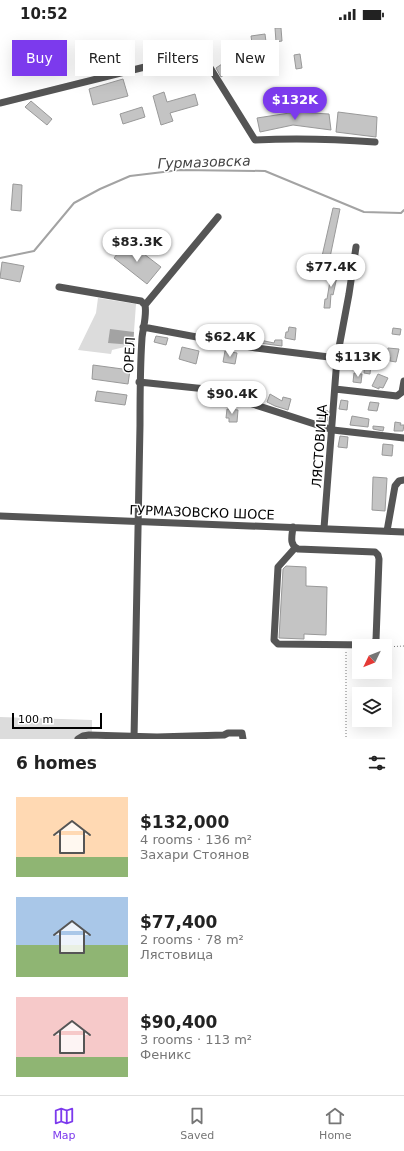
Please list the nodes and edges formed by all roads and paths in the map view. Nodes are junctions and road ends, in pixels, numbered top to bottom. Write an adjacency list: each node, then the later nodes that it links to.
1 (0, 103): 2 (street)
2 (375, 142)
3 (218, 217): 6 (street)
4 (356, 247): 8 (street, ЛЯСТОВИЦА)
5 (59, 287): 6 (street)
6 (145, 305): 7 (street, ОРЕЛ)
7 (143, 327): 8 (street); 10 (street, ОРЕЛ)
8 (337, 358): 11 (street, ЛЯСТОВИЦА)
9 (404, 381): 11 (street)
10 (139, 382): 12 (street); 16 (street, ОРЕЛ)
11 (335, 390): 12 (street, ЛЯСТОВИЦА)
12 (333, 430): 13 (street); 18 (street, ЛЯСТОВИЦА)
13 (404, 438)
14 (404, 480): 19 (street)
15 (0, 516): 16 (street, ГУРМАЗОВСКО ШОСЕ)
16 (138, 521): 17 (street, ГУРМАЗОВСКО ШОСЕ); 26 (street, ОРЕЛ)
17 (293, 527): 18 (street, ГУРМАЗОВСКО ШОСЕ); 21 (street)
18 (324, 528): 19 (street, ГУРМАЗОВСКО ШОСЕ)
19 (387, 531): 20 (street, ГУРМАЗОВСКО ШОСЕ)
20 (404, 532)
21 (295, 548): 21 (street)
22 (404, 646): 23 (path)
23 (392, 647)
24 (346, 649): 28 (path)
25 (83, 738): 26 (street)
26 (134, 738): 27 (street)
27 (243, 739)
28 (346, 739)

